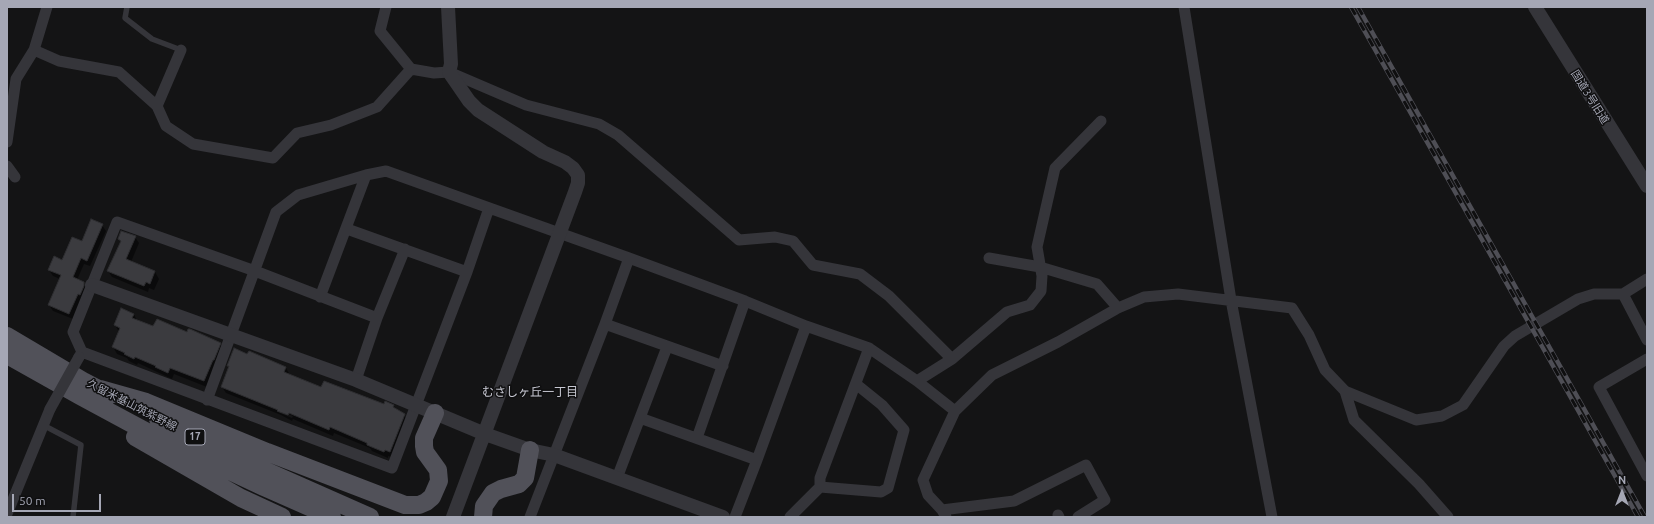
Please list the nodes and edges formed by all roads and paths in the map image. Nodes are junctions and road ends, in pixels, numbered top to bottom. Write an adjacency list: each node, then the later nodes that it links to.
1 (47, 7): 7 (street)
2 (127, 7): 8 (lane)
3 (386, 7): 9 (street)
4 (448, 7): 10 (street)
5 (1184, 7): 31 (street)
6 (1535, 7): 17 (street, 国道3号旧道)
7 (34, 50): 11 (street); 13 (street)
8 (181, 50): 11 (street)
9 (411, 70): 10 (street); 11 (street)
10 (450, 72): 20 (street); 44 (street)
11 (157, 106)
12 (1102, 121): 24 (street)
13 (7, 142)
14 (7, 166): 16 (street)
15 (366, 175): 18 (street); 19 (street); 25 (street)
16 (15, 177)
17 (1647, 186)
18 (489, 208): 20 (street); 26 (street)
19 (347, 229): 21 (street); 30 (street)
20 (559, 233): 22 (street); 59 (street)
21 (405, 249): 26 (street); 34 (street)
22 (628, 258): 32 (street); 35 (street)
23 (989, 258): 24 (street)
24 (1040, 267): 33 (street); 44 (street)
25 (255, 271): 28 (street); 30 (street); 38 (street)
26 (467, 272): 54 (street)
27 (1647, 279): 29 (street)
28 (92, 285): 38 (street); 42 (street)
29 (1623, 294): 39 (street); 51 (street)
30 (320, 297): 34 (street)
31 (1231, 300): 33 (street); 51 (street); 80 (street)
32 (745, 301): 36 (street); 46 (street)
33 (1118, 308): 55 (street)
34 (377, 318): 47 (street)
35 (605, 324): 40 (street); 62 (street)
36 (806, 326): 41 (street); 63 (street)
37 (7, 336): 50 (main road, 久留米基山筑紫野線 / 17)
38 (231, 336): 47 (street); 53 (street)
39 (1647, 340)
40 (667, 347): 46 (street); 57 (street)
41 (869, 348): 48 (street); 49 (street)
42 (80, 354): 53 (street); 58 (street, bridge)
43 (7, 355): 52 (main road, 久留米基山筑紫野線 / 17)
44 (952, 359): 48 (street)
45 (1647, 359): 64 (street)
46 (723, 366): 60 (street)
47 (356, 380): 54 (street)
48 (917, 381): 55 (street)
49 (856, 384): 66 (street); 66 (street)
50 (100, 389): 56 (main road); 72 (main road, 久留米基山筑紫野線 / 17)
51 (1345, 391): 81 (street)
52 (80, 396): 70 (main road); 71 (main road, 久留米基山筑紫野線 / 17)
53 (207, 400): 54 (street)
54 (416, 404): 56 (street)
55 (956, 411): 67 (street)
56 (435, 413): 59 (street)
57 (640, 418): 60 (street); 65 (street)
58 (43, 425): 68 (street); 69 (lane)
59 (485, 434): 61 (street); 73 (street)
60 (697, 438): 63 (street)
61 (530, 450): 62 (street); 74 (main road)
62 (554, 455): 65 (street); 75 (street)
63 (757, 460): 77 (street)
64 (1647, 476)
65 (617, 478): 76 (street)
66 (820, 487): 78 (street)
67 (944, 513): 79 (street)
68 (7, 514)
69 (73, 517)
70 (282, 517)
71 (332, 517)
72 (370, 517)
73 (453, 517)
74 (483, 517)
75 (530, 517)
76 (723, 517)
77 (735, 517)
78 (790, 517)
79 (1078, 517)
80 (1272, 517)
81 (1448, 517)

